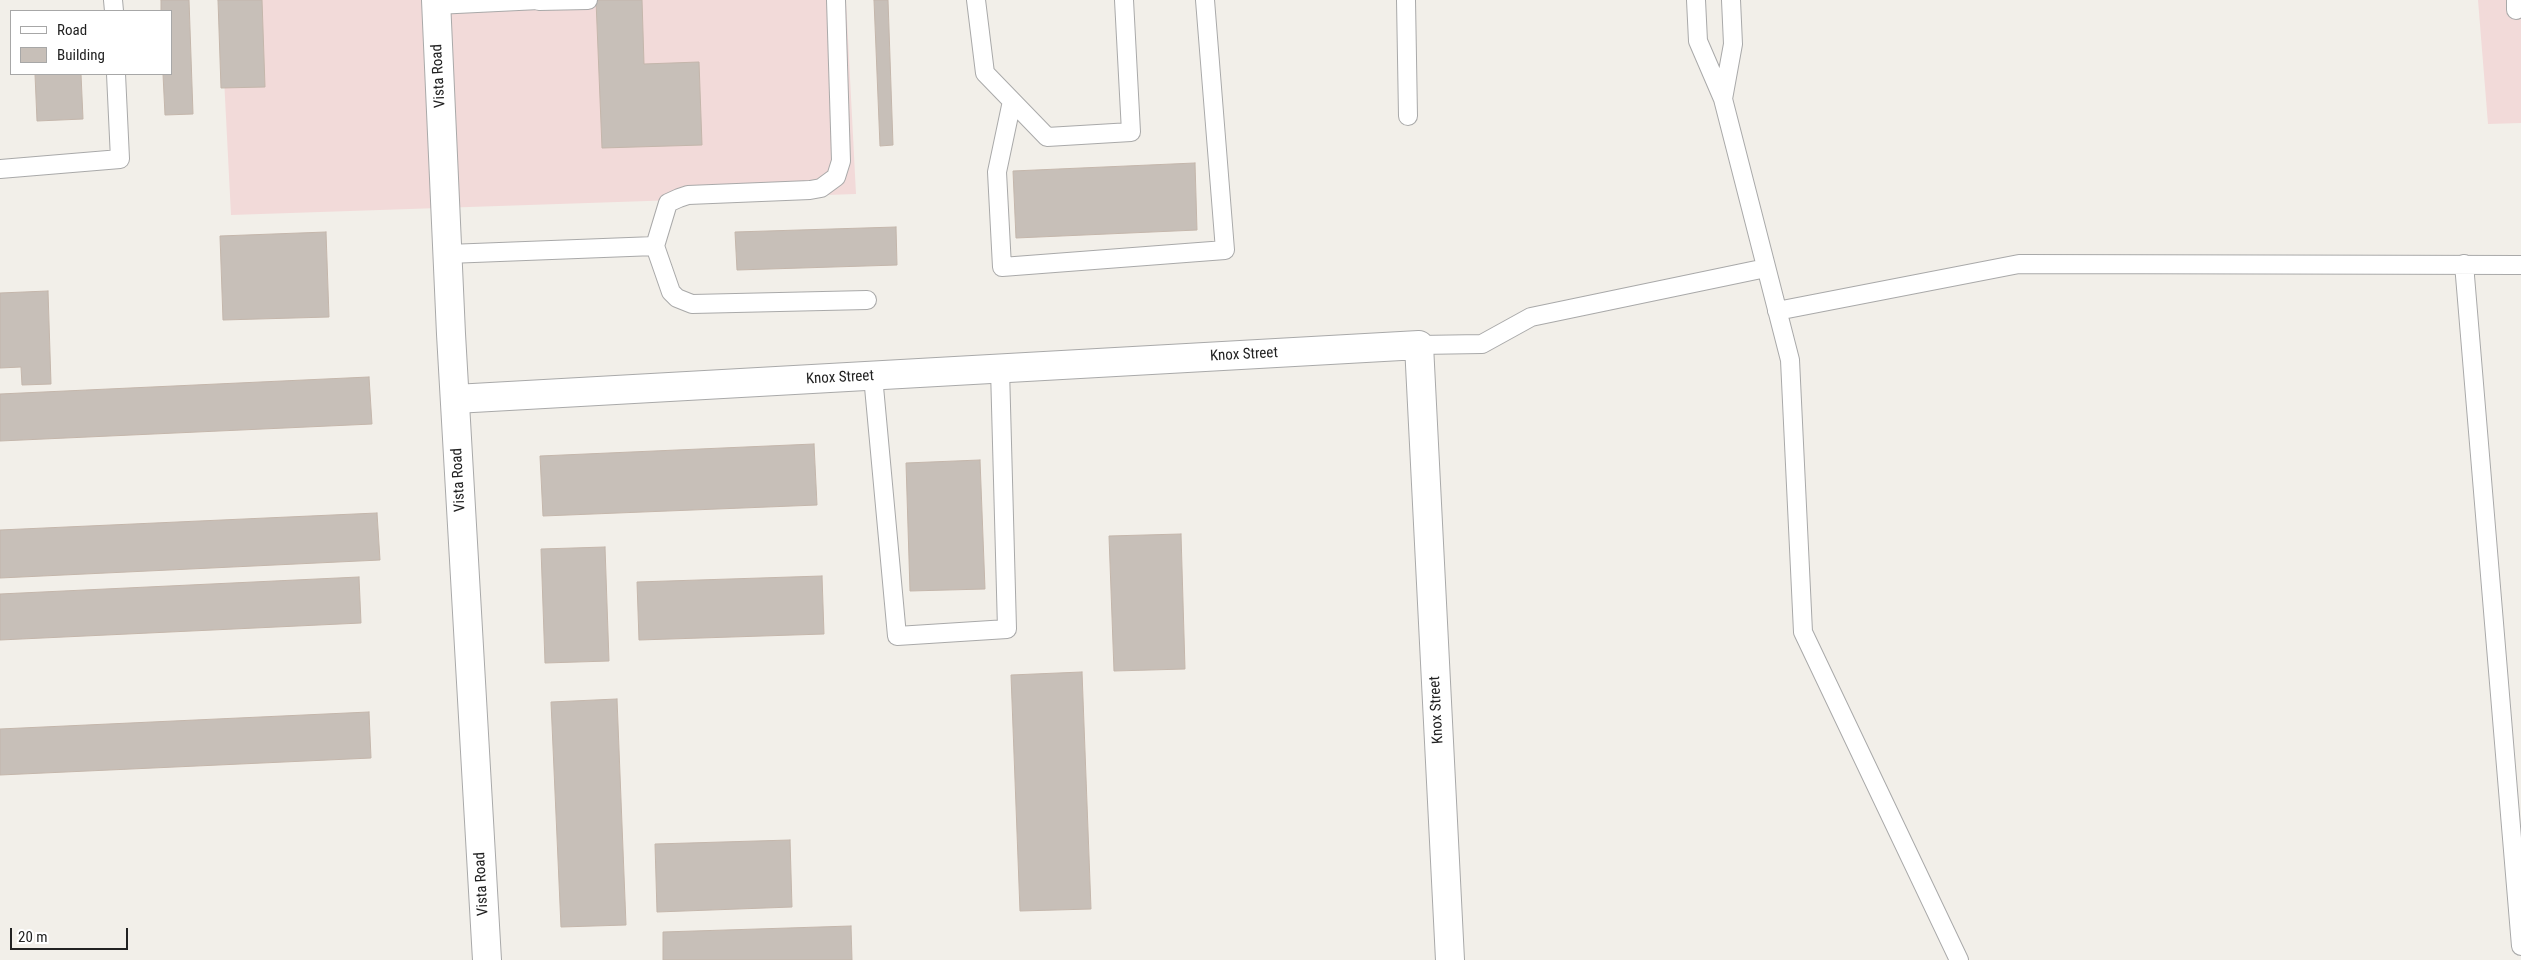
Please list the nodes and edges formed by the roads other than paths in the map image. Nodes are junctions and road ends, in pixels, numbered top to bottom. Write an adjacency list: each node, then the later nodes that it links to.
1 (588, 0): 9 (lane)
2 (836, 0): 16 (lane)
3 (976, 0): 13 (lane)
4 (1124, 0): 13 (lane)
5 (1205, 0): 13 (lane)
6 (1406, 0): 14 (lane)
7 (1696, 0): 12 (lane)
8 (1731, 0): 12 (lane)
9 (539, 1): 10 (lane)
10 (436, 3): 17 (street, Vista Road)
11 (116, 75): 15 (lane)
12 (1724, 99): 20 (lane)
13 (1012, 101)
14 (1408, 116)
15 (0, 169)
16 (655, 246): 17 (lane); 21 (lane)
17 (448, 254): 26 (street, Vista Road)
18 (2464, 264): 19 (lane); 22 (lane); 27 (lane)
19 (2521, 265)
20 (1766, 268): 22 (lane); 23 (lane)
21 (867, 300)
22 (1777, 311): 30 (lane)
23 (1419, 345): 24 (street, Knox Street); 29 (street, Knox Street)
24 (1000, 369): 25 (street, Knox Street); 25 (lane)
25 (873, 376): 26 (street, Knox Street)
26 (455, 399): 28 (street, Vista Road)
27 (2521, 946)
28 (487, 960)
29 (1450, 960)
30 (1959, 960)

